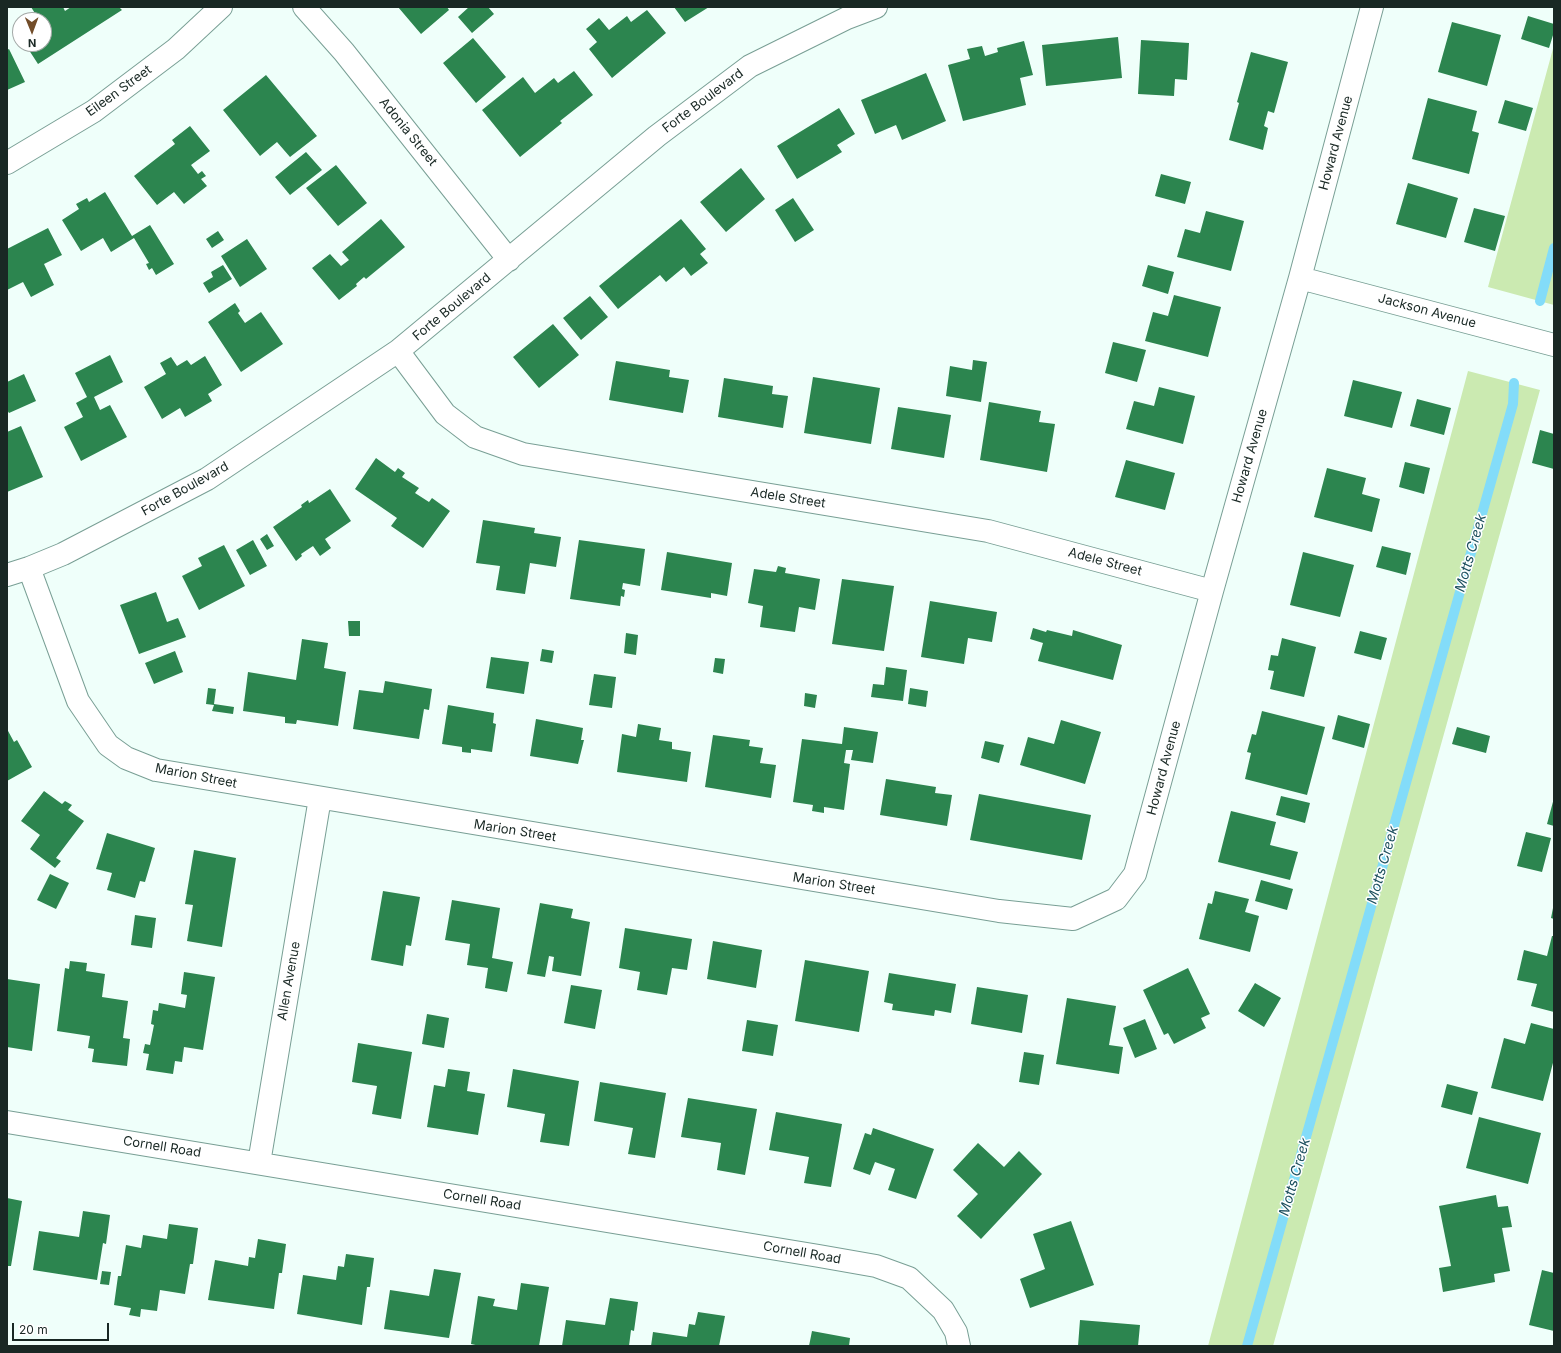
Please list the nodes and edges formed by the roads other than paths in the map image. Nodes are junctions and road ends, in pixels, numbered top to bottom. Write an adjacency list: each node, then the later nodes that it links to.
1 (221, 7): 5 (street, Eileen Street)
2 (304, 7): 6 (street, Adonia Street)
3 (876, 7): 6 (street, Forte Boulevard)
4 (1372, 7): 7 (street, Howard Avenue)
5 (7, 163)
6 (509, 260): 9 (street, Forte Boulevard)
7 (1300, 278): 8 (street, Jackson Avenue); 12 (street, Howard Avenue)
8 (1554, 345)
9 (398, 351): 10 (street, Forte Boulevard); 12 (street, Adele Street)
10 (30, 568): 11 (street, Forte Boulevard); 13 (street, Marion Street)
11 (7, 575)
12 (1212, 591): 14 (street, Howard Avenue)
13 (320, 798): 14 (street, Marion Street); 16 (street, Allen Avenue)
14 (1116, 899)
15 (7, 1122): 16 (street, Cornell Road)
16 (259, 1163): 17 (street, Cornell Road)
17 (960, 1346)

